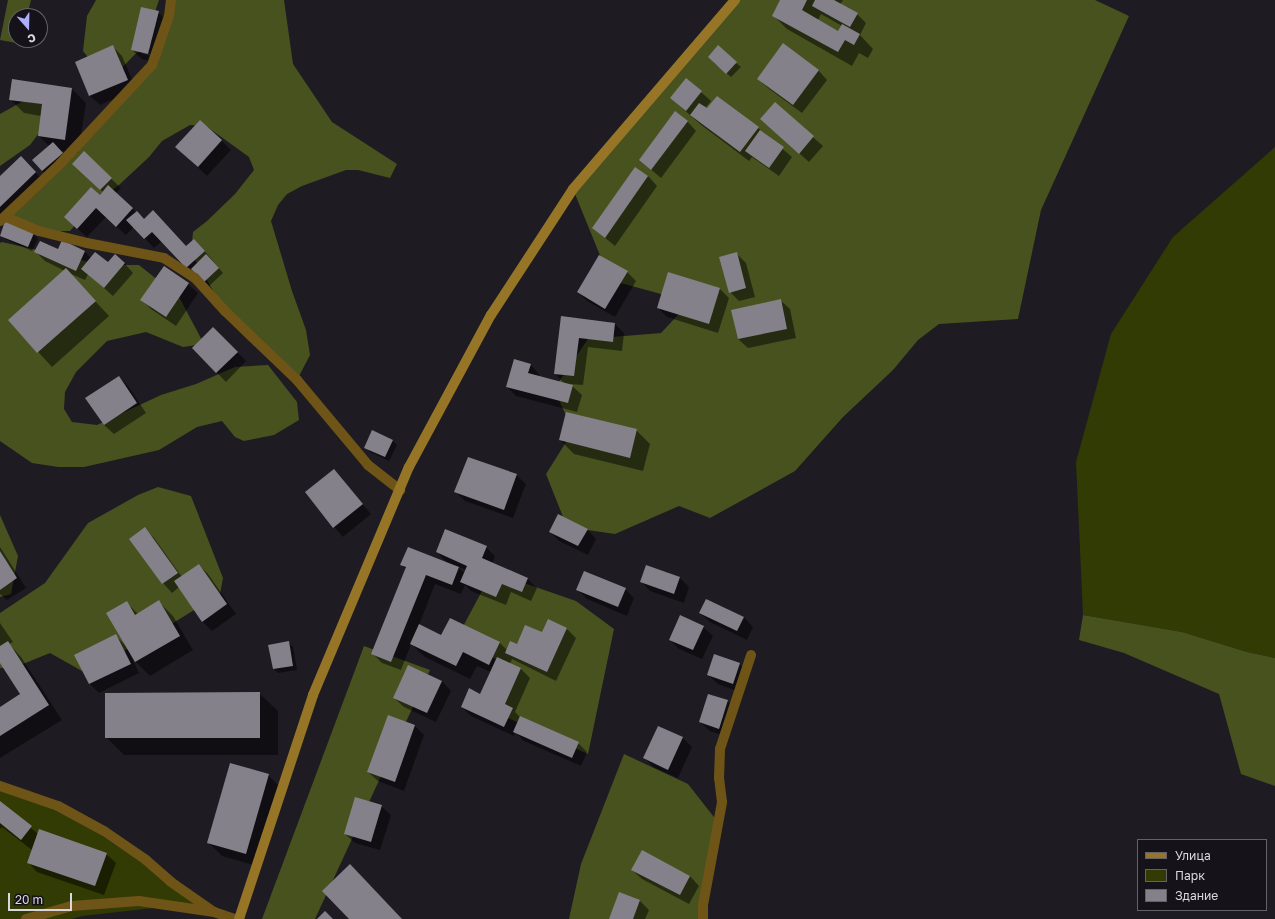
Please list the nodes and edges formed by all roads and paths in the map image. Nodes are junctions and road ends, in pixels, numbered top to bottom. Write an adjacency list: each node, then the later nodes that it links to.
1 (172, 0): 3 (street)
2 (735, 0): 4 (street)
3 (3, 219): 4 (street)
4 (400, 490): 10 (street)
5 (751, 655): 11 (street)
6 (0, 786): 7 (street)
7 (214, 912): 8 (street); 9 (street)
8 (26, 919)
9 (234, 919)
10 (239, 919)
11 (703, 919)

